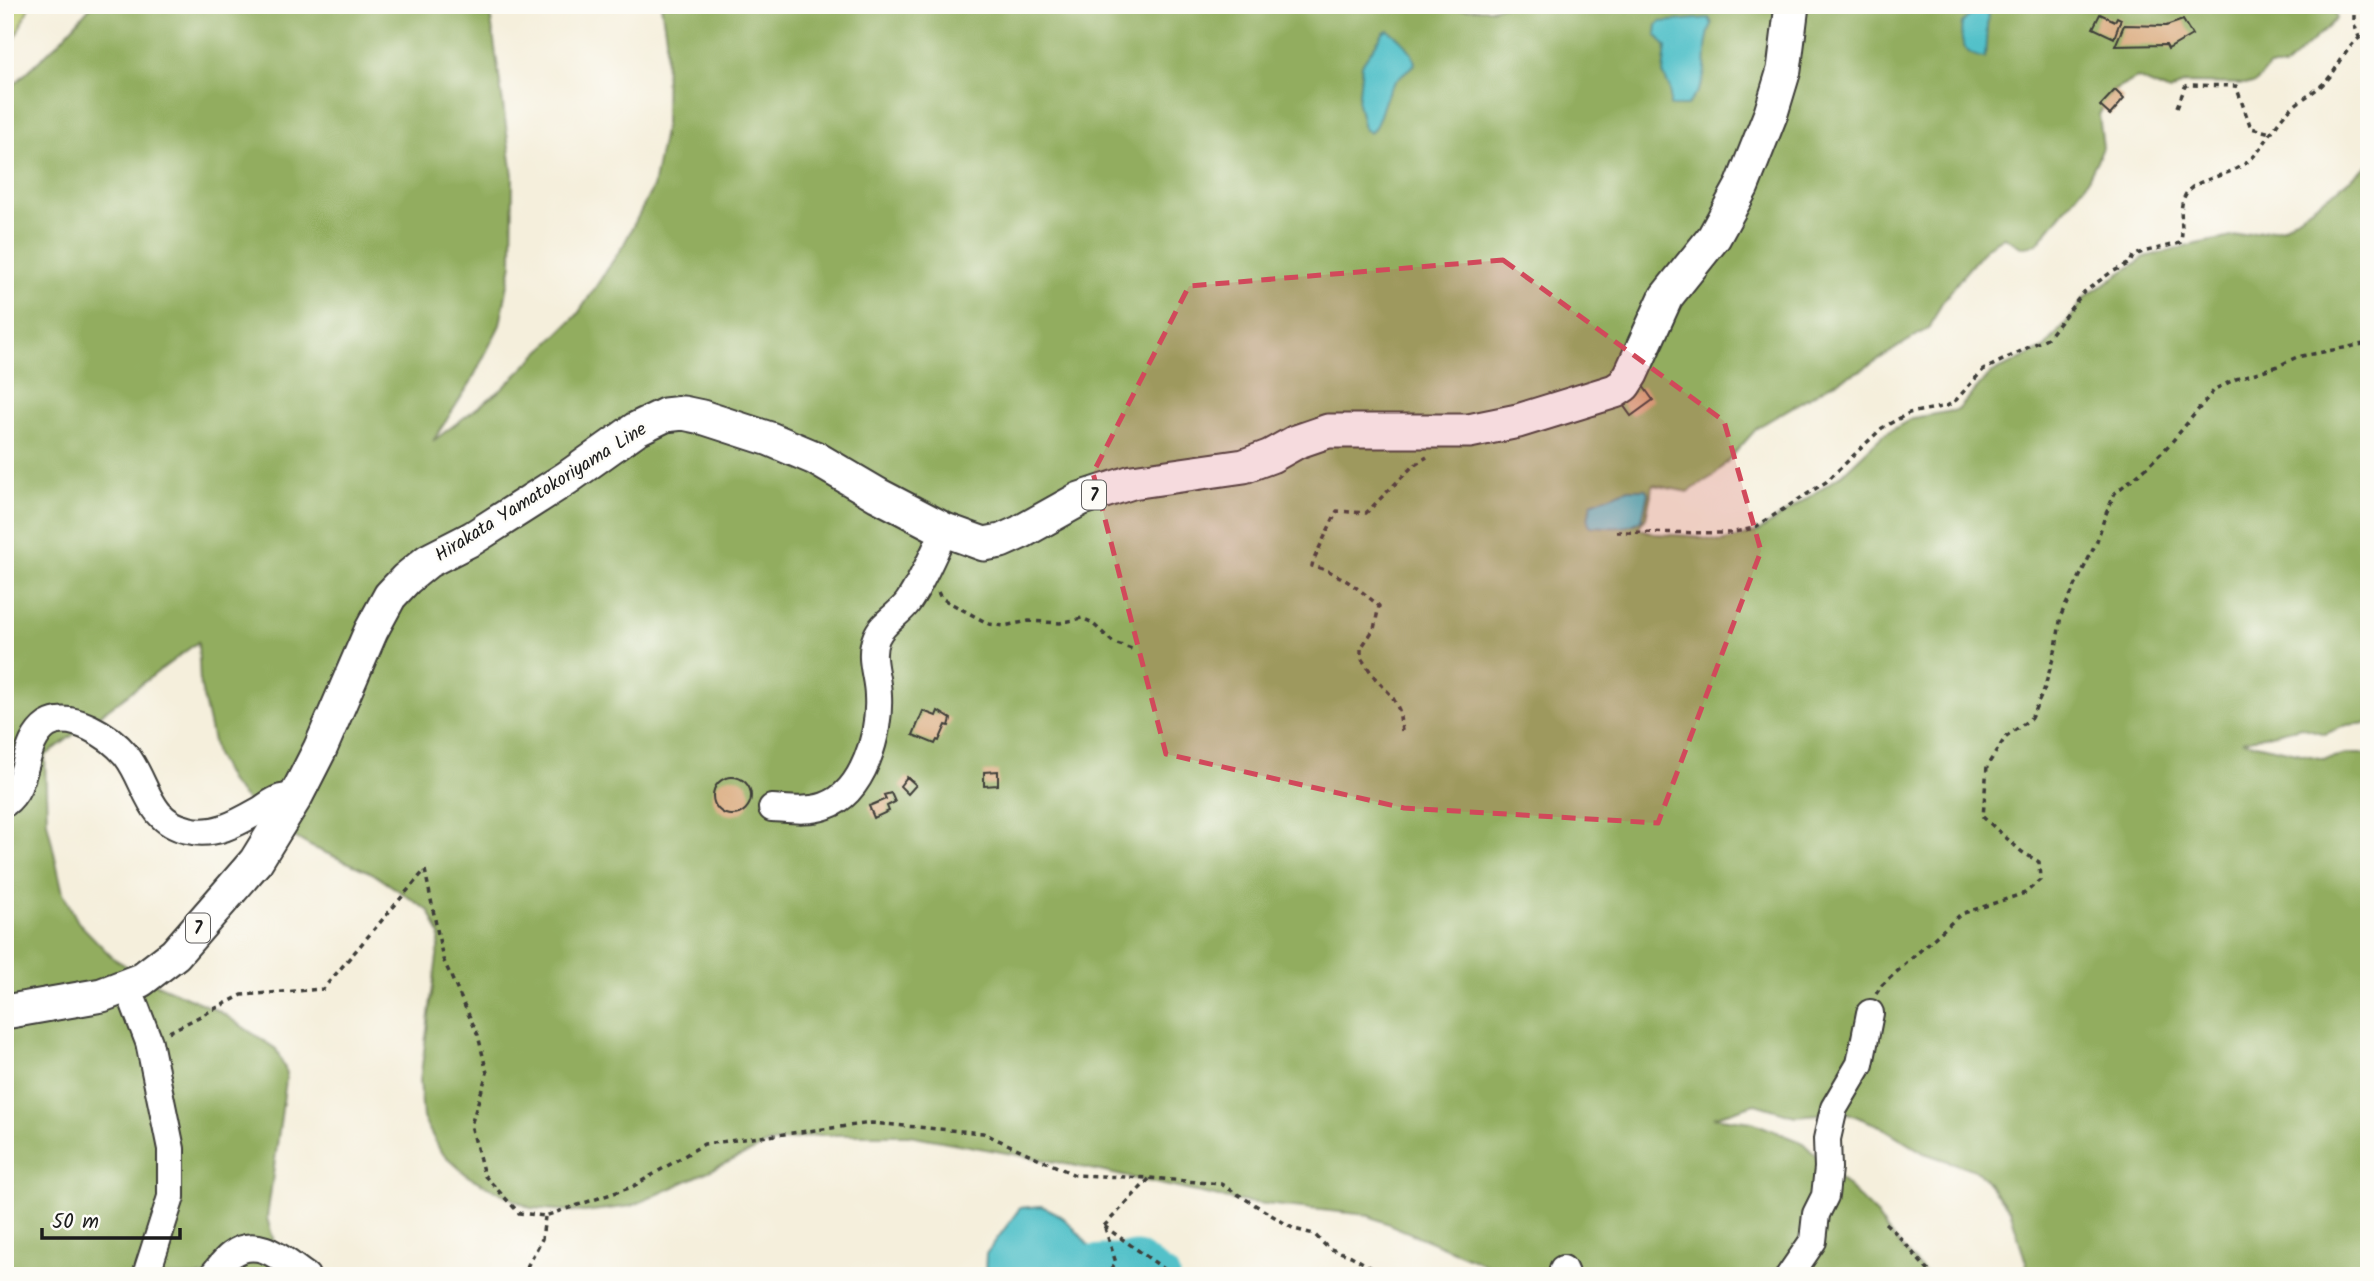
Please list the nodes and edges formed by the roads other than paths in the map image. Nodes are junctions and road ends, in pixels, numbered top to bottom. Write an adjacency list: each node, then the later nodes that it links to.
1 (1792, 5): 2 (main road, Hirakata Yamatokoriyama Line / 7)
2 (945, 530): 3 (main road, Hirakata Yamatokoriyama Line / 7); 5 (street)
3 (296, 796): 4 (street); 6 (main road, Hirakata Yamatokoriyama Line / 7)
4 (5, 803)
5 (772, 808)
6 (127, 985): 7 (main road, Hirakata Yamatokoriyama Line / 7); 9 (street)
7 (5, 1012)
8 (1870, 1013): 12 (street)
9 (150, 1276)
10 (212, 1276): 11 (street)
11 (306, 1276)
12 (1789, 1276)

